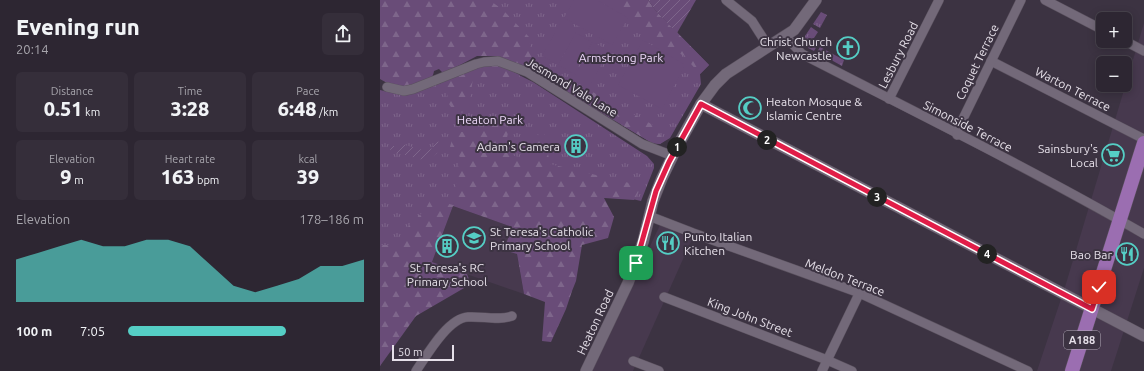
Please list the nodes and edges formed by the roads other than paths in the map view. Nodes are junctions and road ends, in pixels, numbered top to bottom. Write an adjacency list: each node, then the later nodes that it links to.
1 (726, 0): 9 (street)
2 (816, 0): 7 (street)
3 (939, 0): 13 (street, Lesbury Road)
4 (1021, 0): 11 (street, Coquet Terrace)
5 (1046, 0): 6 (street)
6 (1096, 26)
7 (785, 36): 9 (street, Heaton Road); 13 (street, Simonside Terrace)
8 (1132, 45): 10 (street)
9 (768, 46): 14 (street, Heaton Road)
10 (1144, 51)
11 (991, 61): 15 (street, Coquet Terrace); 16 (street, Warton Terrace)
12 (388, 88): 18 (street, Jesmond Vale Lane)
13 (889, 99): 15 (street, Simonside Terrace)
14 (701, 104): 18 (street, Heaton Road); 24 (street)
15 (957, 134): 20 (street, Simonside Terrace)
16 (1144, 139)
17 (1144, 143): 20 (main road, A188)
18 (673, 156): 19 (street, Heaton Road)
19 (649, 216): 22 (street, Meldon Terrace); 30 (street, Heaton Road)
20 (1120, 220): 21 (street, Simonside Terrace); 24 (main road, A188)
21 (1144, 234)
22 (859, 294): 27 (street); 34 (street, Meldon Terrace)
23 (664, 297): 27 (street, King John Street)
24 (1092, 309): 26 (street); 35 (main road, A188)
25 (512, 316): 29 (street)
26 (1144, 336)
27 (827, 360): 32 (street); 33 (street, King John Street)
28 (633, 361): 31 (street)
29 (416, 371)
30 (586, 371)
31 (659, 371)
32 (822, 371)
33 (852, 371)
34 (1028, 371)
35 (1072, 371)

